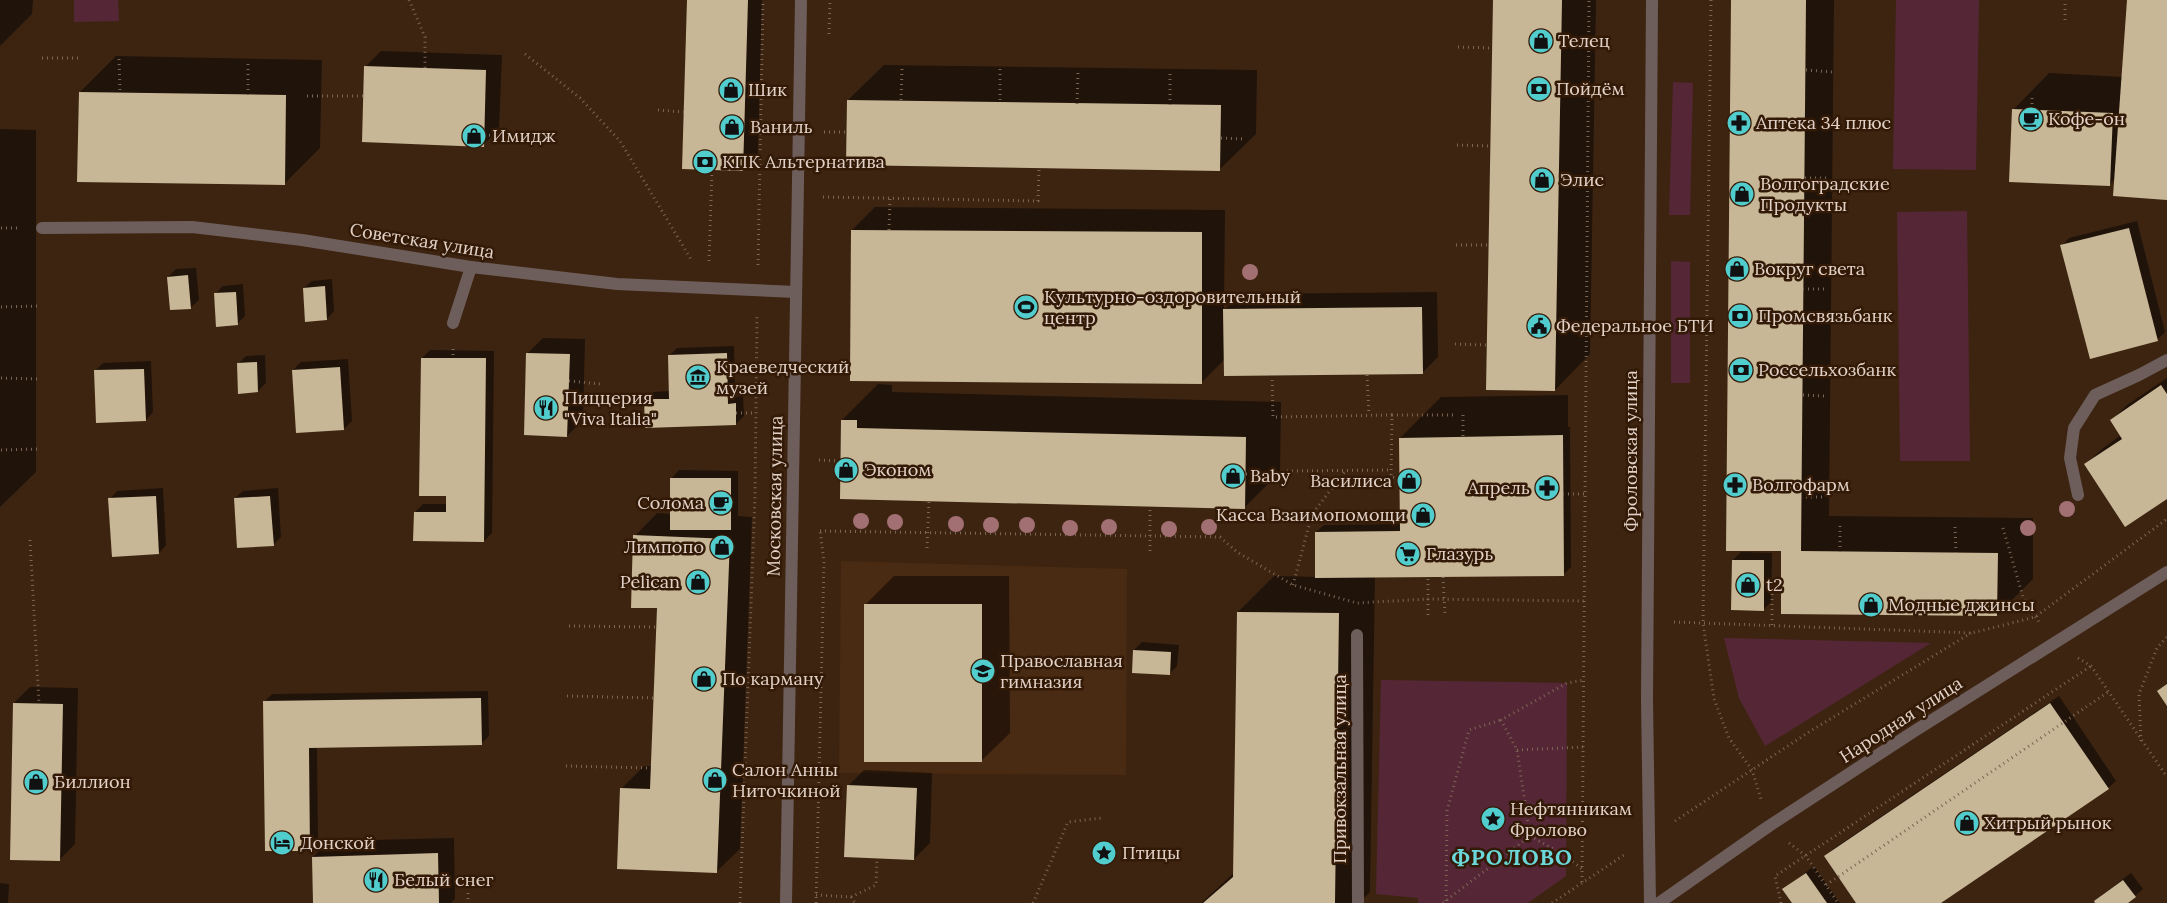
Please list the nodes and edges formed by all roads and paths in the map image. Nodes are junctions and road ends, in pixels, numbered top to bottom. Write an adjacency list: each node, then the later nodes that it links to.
1 (409, 0): 16 (path)
2 (763, 0): 45 (path)
3 (801, 0): 46 (street, Московская улица)
4 (1589, 0): 86 (path)
5 (1652, 0): 115 (street, Фроловская улица)
6 (1711, 0): 116 (path)
7 (2065, 0): 8 (path)
8 (2065, 20)
9 (1458, 47): 10 (path)
10 (1492, 48)
11 (525, 54): 53 (path)
12 (42, 58): 13 (path)
13 (79, 58)
14 (120, 59): 23 (path)
15 (248, 64): 25 (path)
16 (425, 68)
17 (902, 68): 28 (path)
18 (1000, 69): 29 (path)
19 (1078, 70): 30 (path)
20 (1806, 70): 22 (path)
21 (1170, 71): 31 (path)
22 (1832, 72)
23 (120, 92)
24 (2032, 94): 32 (path)
25 (248, 95)
26 (307, 96): 27 (path)
27 (363, 96)
28 (901, 100)
29 (1000, 102)
30 (1077, 104)
31 (1170, 105)
32 (2032, 109)
33 (658, 110): 34 (path)
34 (684, 112)
35 (484, 135): 36 (path)
36 (521, 136)
37 (1221, 138): 38 (path)
38 (1244, 139)
39 (1457, 145): 40 (path)
40 (1490, 146)
41 (1039, 168): 47 (path)
42 (712, 170): 53 (path)
43 (1805, 178): 44 (path)
44 (1829, 178)
45 (759, 195)
46 (797, 196): 47 (path); 56 (street, Московская улица)
47 (890, 198): 49 (path)
48 (42, 228): 52 (street, Советская улица)
49 (889, 230)
50 (1456, 244): 51 (path)
51 (1489, 245)
52 (471, 267): 53 (street, Советская улица); 59 (street)
53 (708, 287): 56 (street, Советская улица)
54 (1803, 288): 55 (path)
55 (1827, 288)
56 (796, 292): 148 (street, Московская улица)
57 (40, 306): 58 (path)
58 (1, 307)
59 (453, 323)
60 (1455, 344): 61 (path)
61 (1486, 345)
62 (2167, 360): 87 (street)
63 (1272, 375): 72 (path)
64 (1367, 375): 72 (path)
65 (1, 378): 66 (path)
66 (38, 379)
67 (569, 381): 68 (path)
68 (600, 384)
69 (1802, 395): 70 (path)
70 (1825, 396)
71 (736, 413): 147 (path, Московская улица)
72 (1369, 415): 75 (path)
73 (1454, 415): 75 (path)
74 (1463, 415): 76 (path)
75 (1392, 416): 82 (path)
76 (1463, 436)
77 (37, 449): 78 (path)
78 (1, 450)
79 (816, 460): 80 (path)
80 (840, 462)
81 (1346, 470): 82 (path); 83 (path); 108 (path)
82 (1391, 470): 84 (path)
83 (1246, 474)
84 (1399, 478)
85 (1563, 494): 86 (path)
86 (1586, 494): 111 (path)
87 (2078, 495)
88 (1802, 497): 89 (path)
89 (1823, 497)
90 (928, 501): 97 (path)
91 (1150, 507): 98 (path)
92 (2167, 519): 114 (path)
93 (1840, 526): 102 (path)
94 (1955, 527): 103 (path)
95 (2003, 528): 114 (path)
96 (820, 531): 97 (path)
97 (927, 533): 98 (path); 100 (path)
98 (1150, 536): 101 (path); 108 (path)
99 (30, 540): 129 (path)
100 (927, 548)
101 (1150, 551)
102 (1840, 552)
103 (1956, 553)
104 (2167, 572): 123 (street, Народная улица)
105 (1428, 577): 109 (path)
106 (1443, 577): 110 (path)
107 (1781, 584): 117 (path)
108 (1293, 585): 109 (path)
109 (1428, 599): 110 (path); 112 (path)
110 (1444, 600): 111 (path); 113 (path)
111 (1585, 601): 125 (path)
112 (1428, 615)
113 (1445, 615)
114 (2035, 617): 120 (path); 123 (path)
115 (1648, 620): 116 (path); 153 (street, Фроловская улица)
116 (1703, 623): 117 (path); 120 (path)
117 (1772, 625): 120 (path)
118 (569, 626): 119 (path)
119 (656, 627)
120 (1972, 633)
121 (1357, 635): 151 (street, Привокзальная улица)
122 (2167, 636): 131 (path)
123 (2055, 643): 124 (path); 154 (street, Народная улица)
124 (2091, 666): 126 (path); 155 (path)
125 (1584, 680): 130 (path); 132 (path)
126 (2108, 692): 131 (path); 141 (path)
127 (567, 696): 128 (path)
128 (654, 698)
129 (39, 703)
130 (1501, 720): 133 (path); 145 (path)
131 (2142, 742): 136 (path)
132 (1584, 746): 133 (path); 140 (path)
133 (1517, 750): 138 (path)
134 (566, 766): 135 (path)
135 (651, 768)
136 (2167, 777)
137 (1102, 818): 150 (path)
138 (1530, 836): 140 (path); 145 (path)
139 (877, 859): 144 (path)
140 (1582, 870): 152 (path)
141 (1826, 885)
142 (468, 893): 146 (path)
143 (816, 896): 144 (path)
144 (851, 897): 149 (path)
145 (1445, 902)
146 (468, 903)
147 (740, 903)
148 (786, 903)
149 (855, 903)
150 (1033, 903)
151 (1358, 903)
152 (1552, 903)
153 (1650, 903)
154 (1659, 903)
155 (1780, 903)

